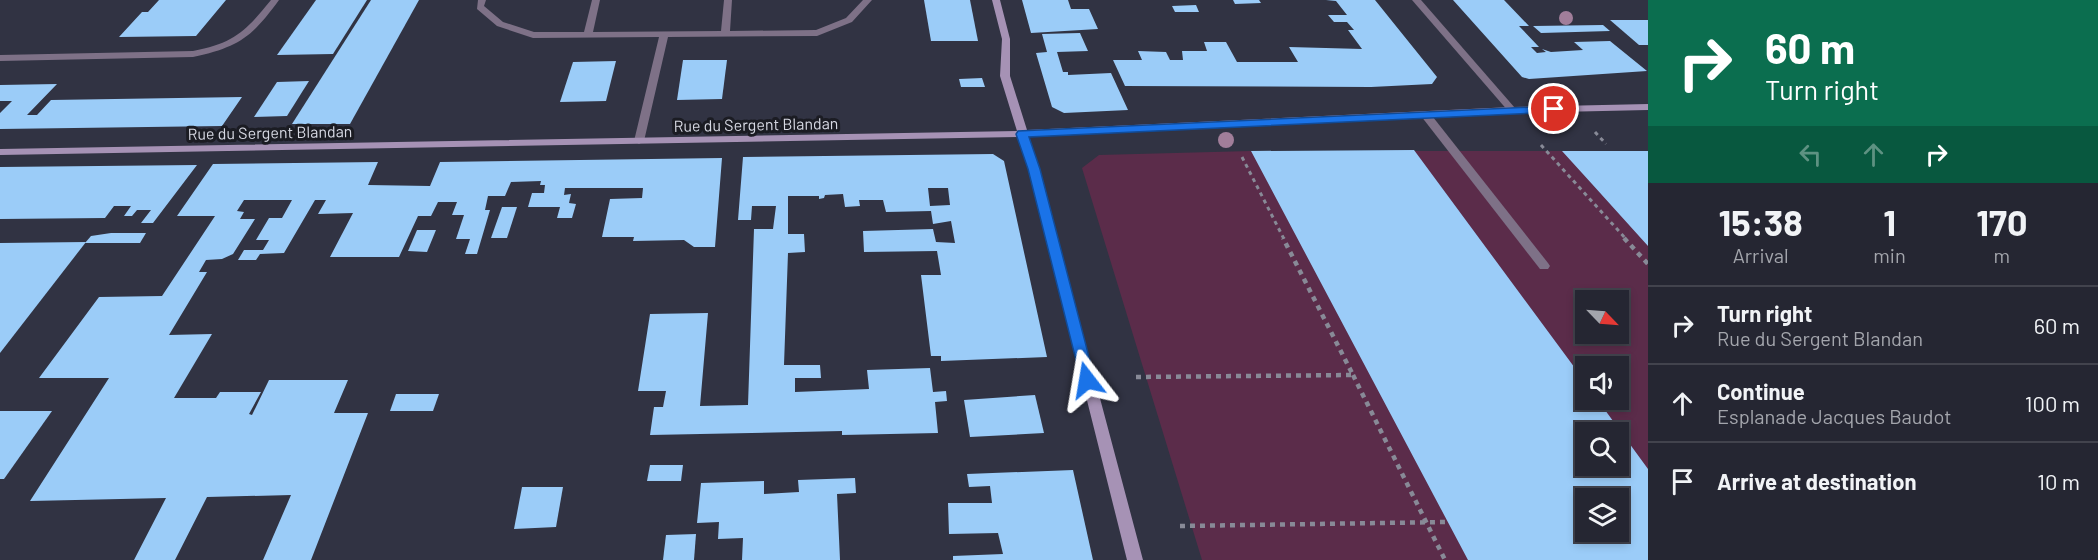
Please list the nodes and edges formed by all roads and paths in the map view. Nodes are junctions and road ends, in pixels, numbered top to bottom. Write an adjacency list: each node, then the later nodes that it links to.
1 (275, 0): 11 (street)
2 (482, 0): 9 (street)
3 (596, 0): 9 (street)
4 (728, 0): 8 (street)
5 (868, 0): 8 (street)
6 (996, 0): 15 (street)
7 (1416, 0): 13 (street)
8 (725, 34): 10 (street)
9 (588, 35): 10 (street)
10 (664, 35): 16 (street)
11 (0, 58)
12 (1648, 107): 13 (street, Rue du Sergent Blandan)
13 (1512, 110): 14 (street, Rue du Sergent Blandan)
14 (1425, 114): 15 (street, Rue du Sergent Blandan); 21 (street)
15 (1022, 134): 16 (street, Rue du Sergent Blandan); 26 (street)
16 (639, 141): 18 (street, Rue du Sergent Blandan)
17 (1541, 145): 20 (path)
18 (0, 152)
19 (1242, 157): 22 (path)
20 (1648, 264)
21 (1544, 266)
22 (1353, 375): 23 (path); 27 (path)
23 (1136, 377)
24 (1448, 522): 25 (path)
25 (1180, 526)
26 (1135, 560)
27 (1445, 560)

